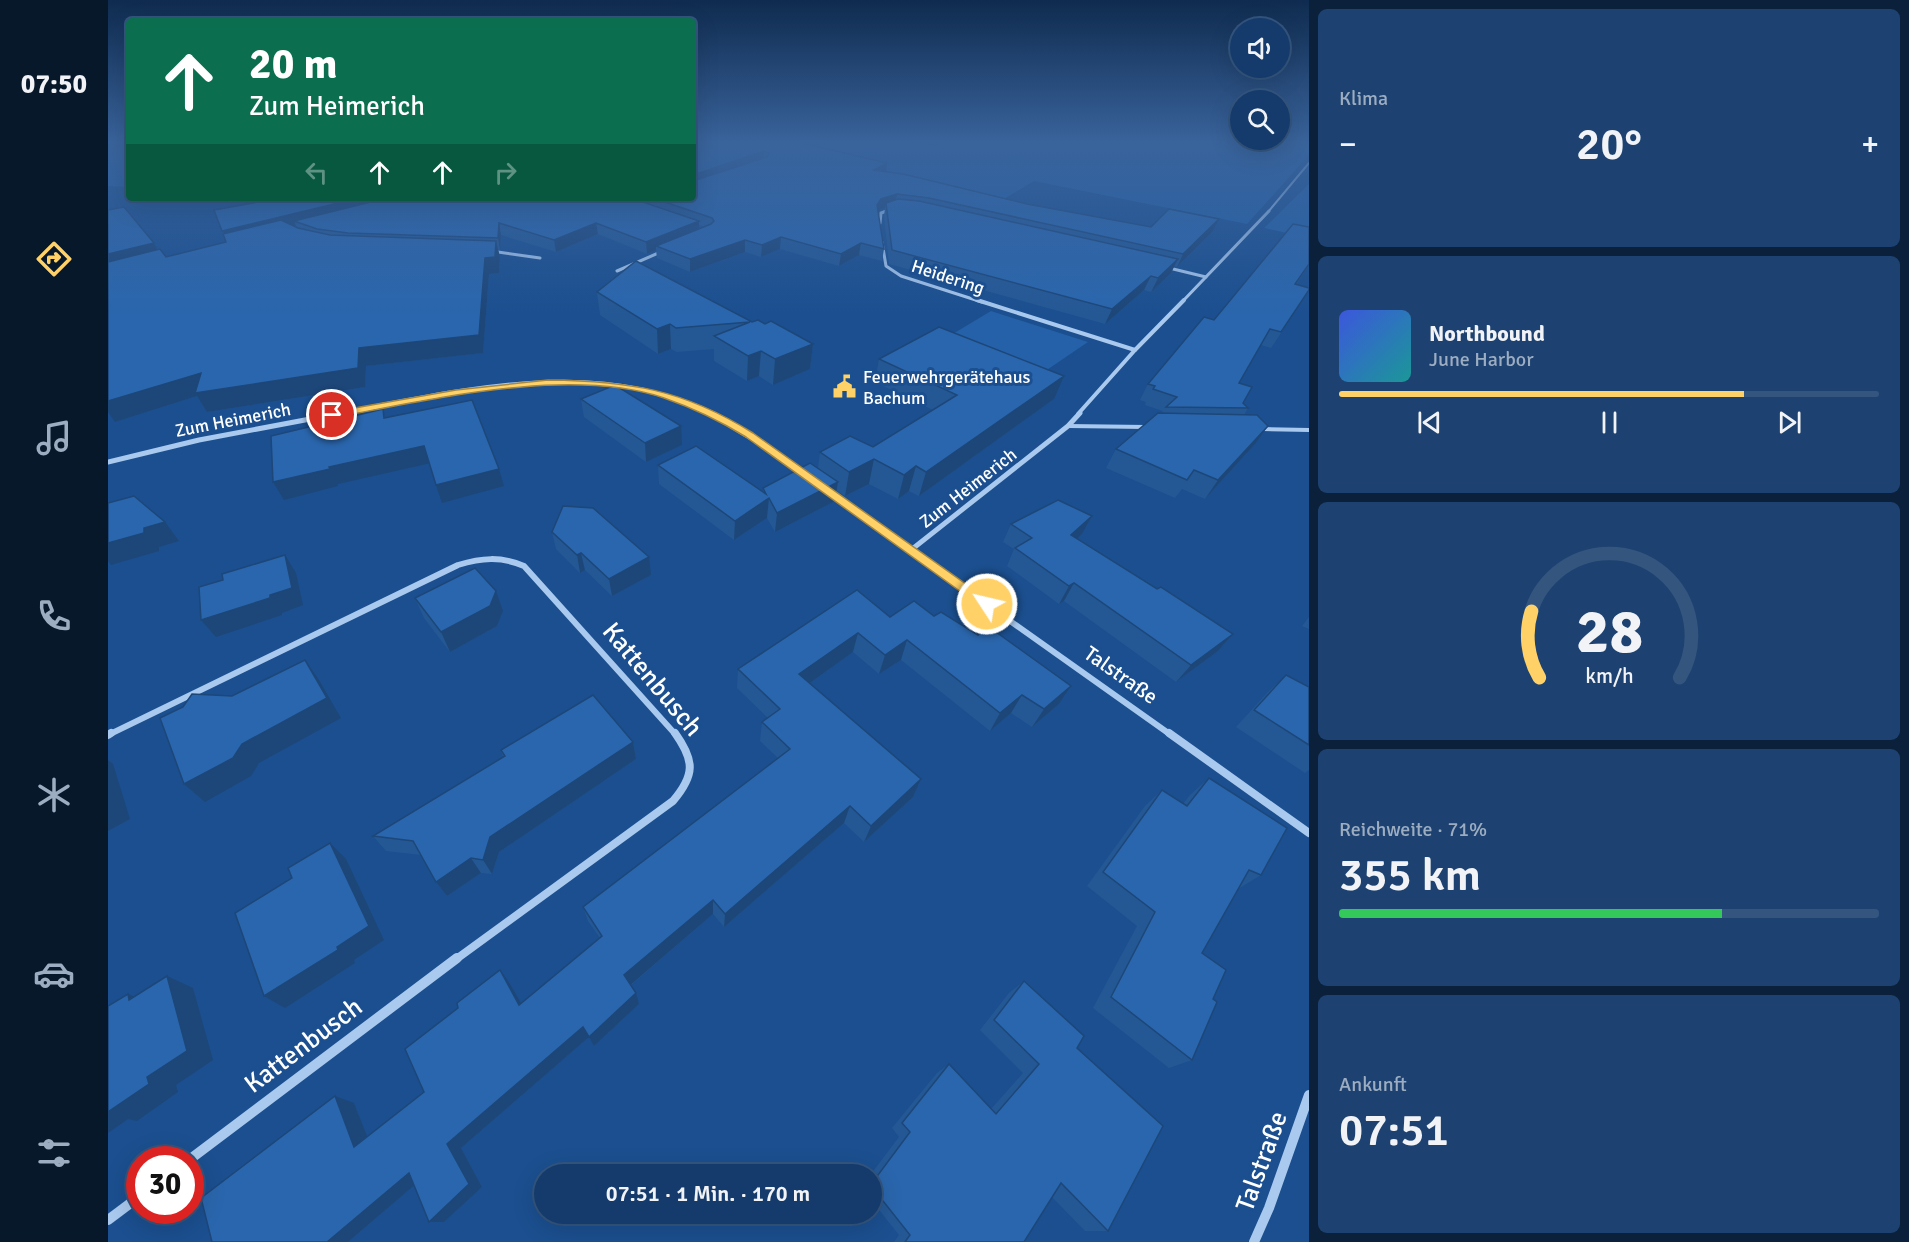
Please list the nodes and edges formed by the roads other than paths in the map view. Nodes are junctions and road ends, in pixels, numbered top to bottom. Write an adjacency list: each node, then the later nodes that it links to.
1 (1280, 198): 10 (street, Zum Heimerich)
2 (894, 208): 3 (street)
3 (880, 226)
4 (882, 236): 11 (street, Heidering)
5 (666, 250): 9 (street)
6 (483, 251): 7 (street)
7 (540, 258)
8 (1160, 266): 10 (street)
9 (617, 271)
10 (1206, 277): 11 (street, Zum Heimerich)
11 (1134, 350): 12 (street, Zum Heimerich)
12 (1068, 426): 13 (lane); 19 (street, Zum Heimerich)
13 (1149, 427)
14 (1253, 428): 15 (lane)
15 (1309, 430)
16 (108, 462): 17 (street, Zum Heimerich)
17 (808, 477)
18 (827, 490): 19 (street, Zum Heimerich)
19 (911, 550): 21 (street, Talstraße)
20 (108, 735): 23 (street, Kattenbusch)
21 (1309, 833)
22 (1309, 1095): 26 (street, Talstraße)
23 (204, 1149)
24 (126, 1206): 25 (street)
25 (108, 1220)
26 (1254, 1242)

